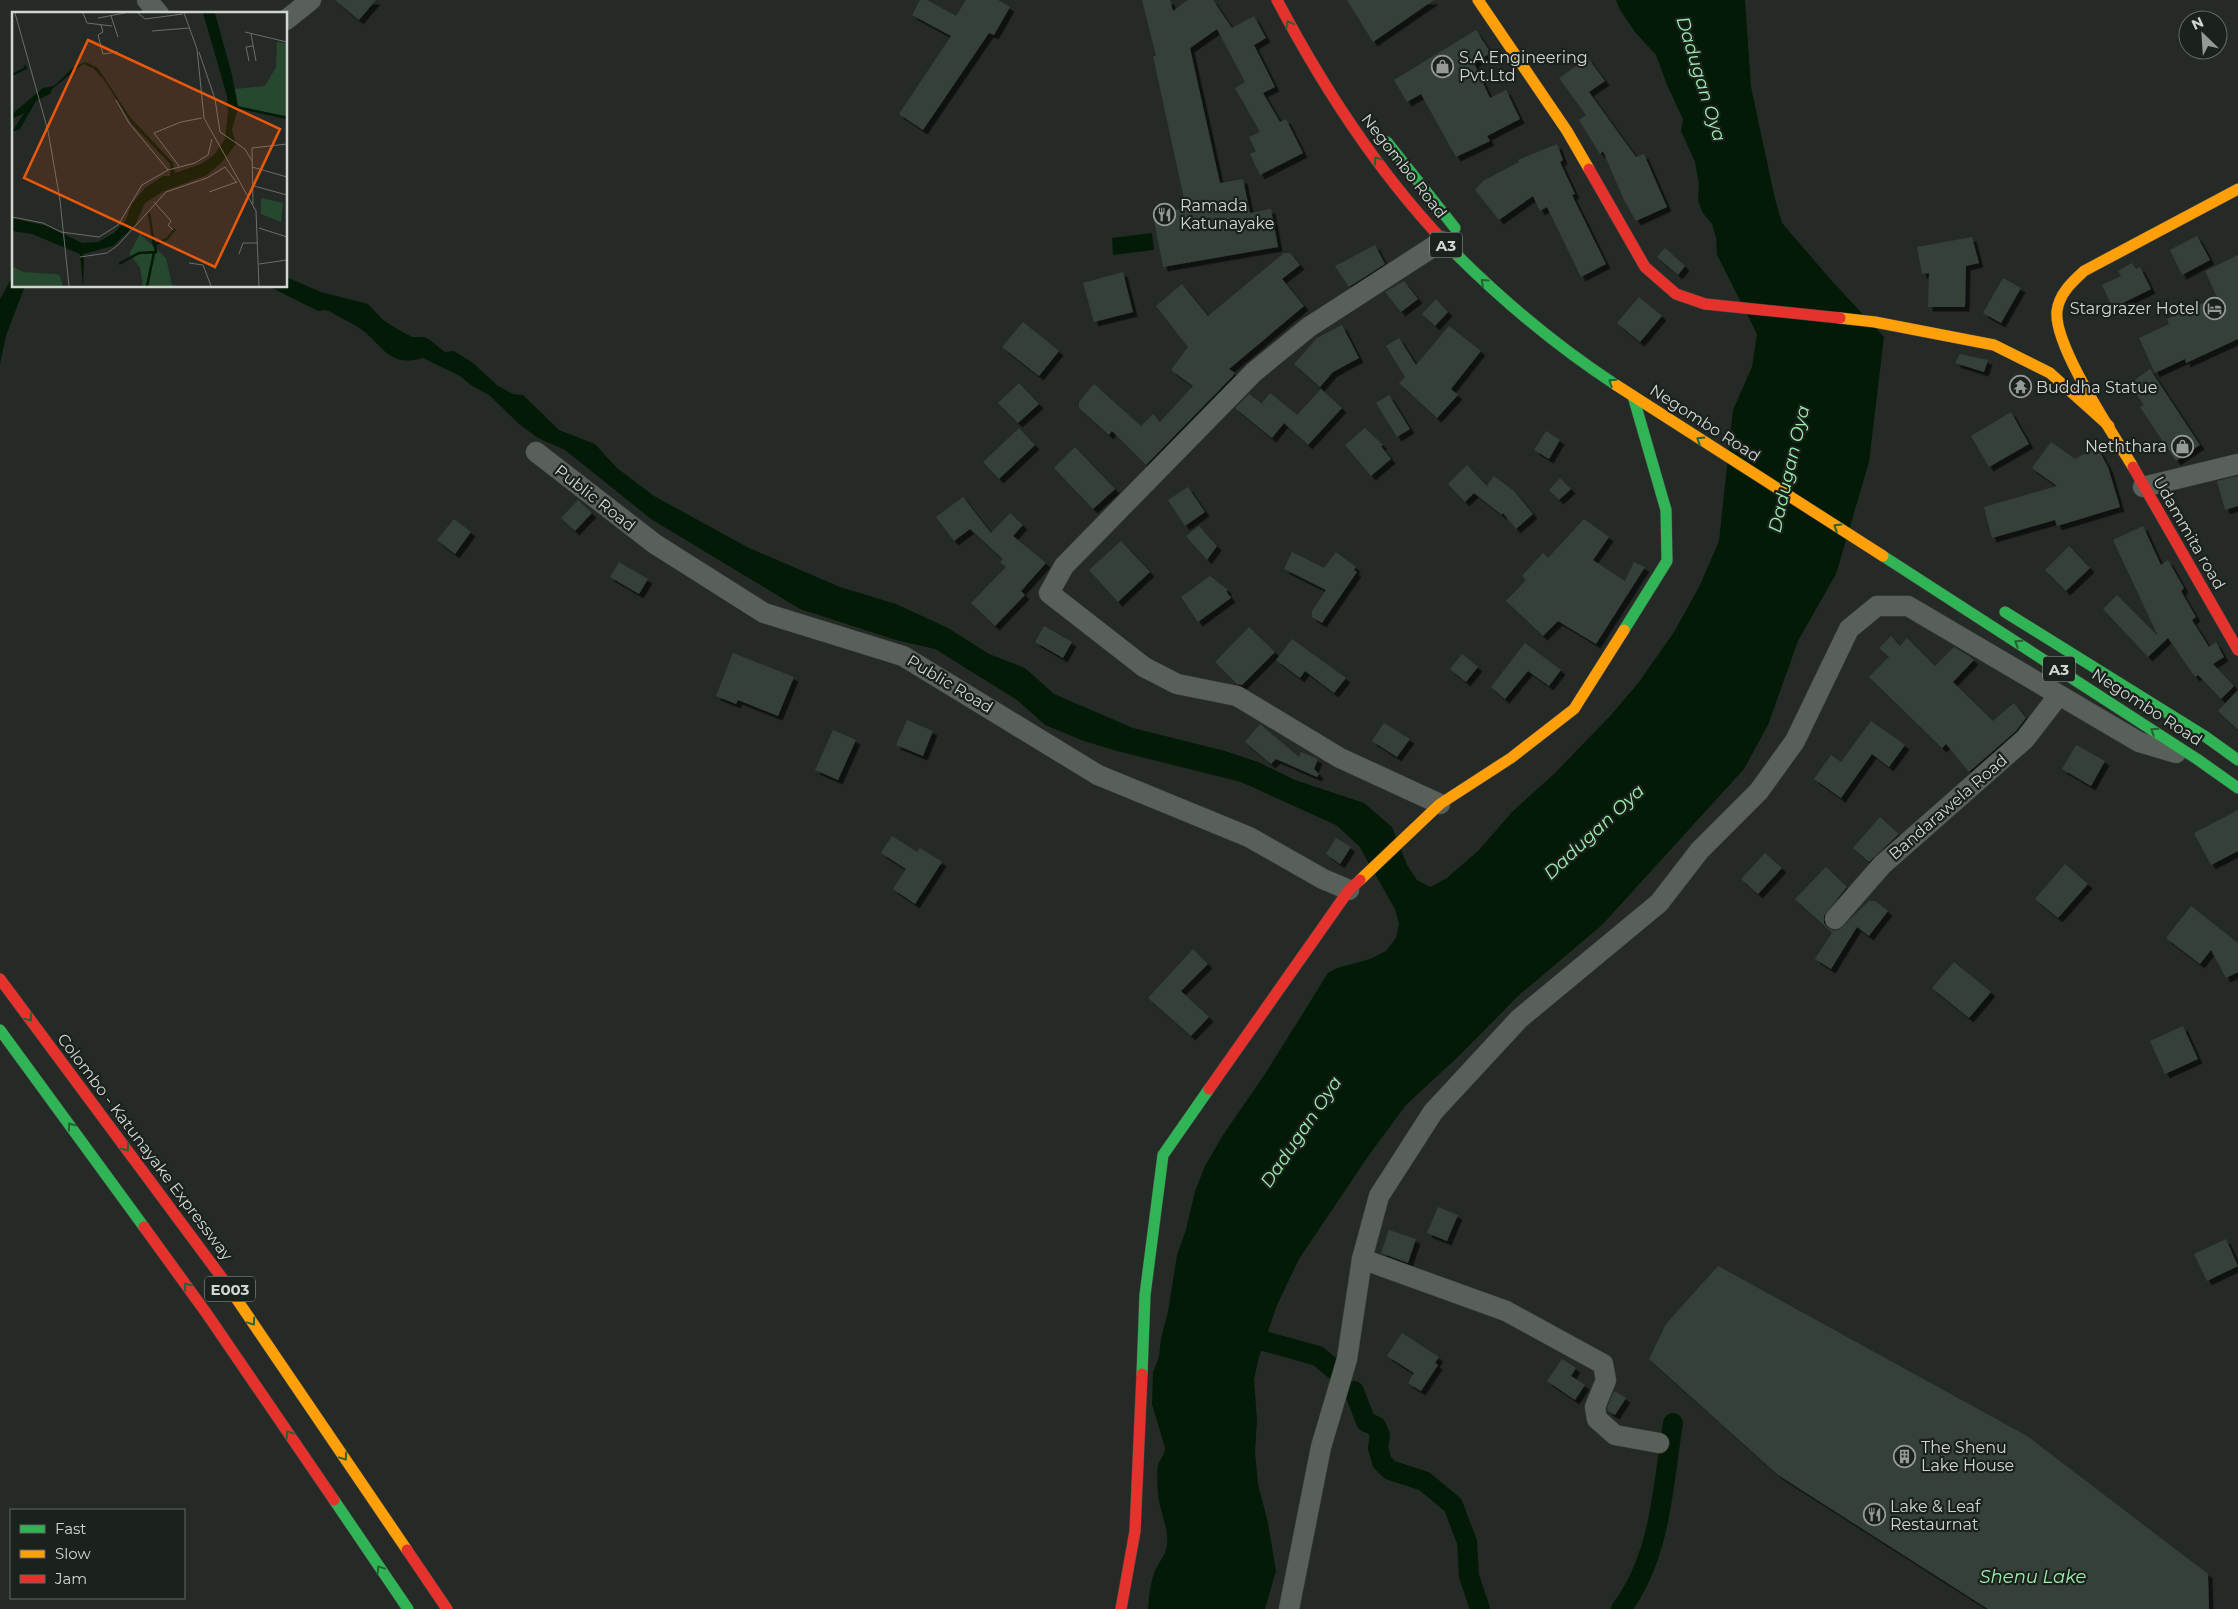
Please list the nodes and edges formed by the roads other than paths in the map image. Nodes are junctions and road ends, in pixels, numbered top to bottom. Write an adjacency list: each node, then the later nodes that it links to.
1 (147, 0): 5 (street)
2 (311, 0): 6 (street)
3 (1277, 0): 10 (main road, Negombo Road / A3, one-way to 3)
4 (1478, 0): 12 (main road)
5 (157, 12)
6 (288, 18)
7 (1378, 130): 9 (main road, Negombo Road / A3)
8 (2238, 189): 12 (main road, Udammita road)
9 (1462, 236)
10 (1442, 241): 11 (main road, Negombo Road / A3, one-way to 10); 22 (street)
11 (1633, 396): 19 (main road, Negombo Road / A3, one-way to 11); 22 (main road)
12 (2109, 426): 15 (main road, Udammita road)
13 (536, 452): 23 (street, Public Road)
14 (2238, 464): 15 (street)
15 (2142, 487): 17 (main road, Udammita road)
16 (1999, 608): 20 (main road, Negombo Road / A3)
17 (2238, 650)
18 (2059, 695): 19 (street); 24 (street, Bandarawela Road); 27 (street)
19 (2197, 759): 21 (main road, Negombo Road / A3)
20 (2238, 760)
21 (2238, 788)
22 (1440, 804): 23 (main road)
23 (1349, 890): 31 (main road)
24 (1835, 919)
25 (0, 979): 30 (main road, Colombo - Katunayake Expressway / E003, one-way to 30)
26 (0, 1030): 29 (main road, E003, one-way to 26)
27 (1362, 1259): 28 (street); 32 (street)
28 (1659, 1443)
29 (408, 1609)
30 (447, 1609)
31 (1121, 1609)
32 (1288, 1609)

